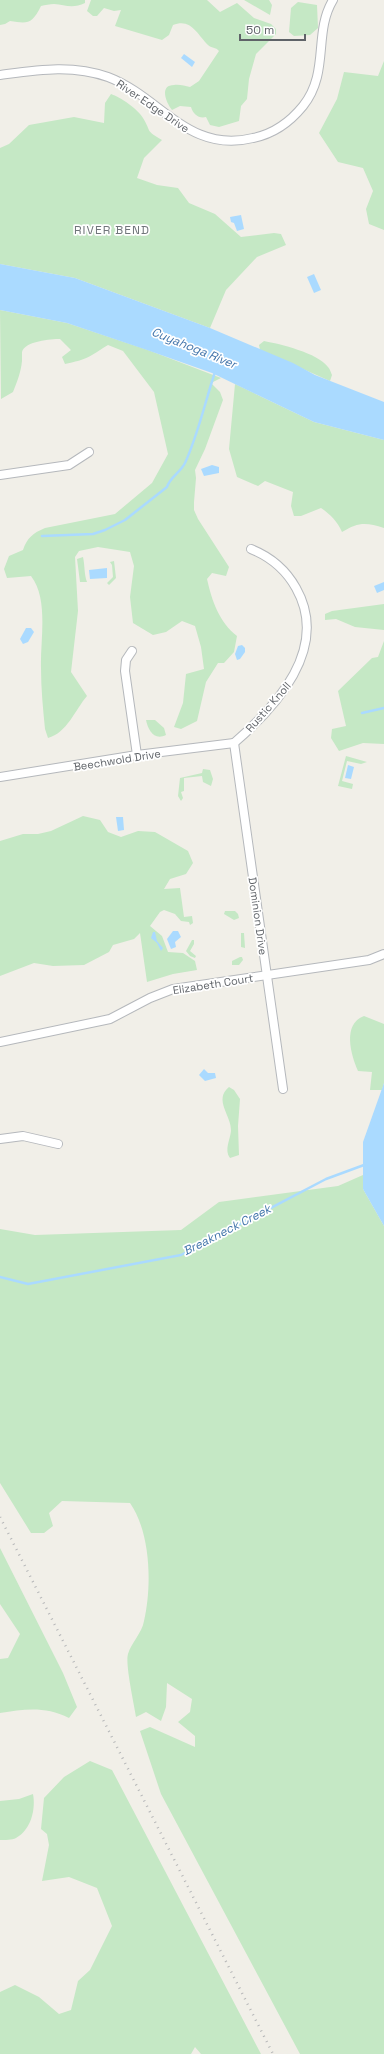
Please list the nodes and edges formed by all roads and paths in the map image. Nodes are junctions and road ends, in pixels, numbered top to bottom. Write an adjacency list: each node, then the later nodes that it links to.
1 (331, 1): 2 (street, River Edge Drive)
2 (0, 76)
3 (89, 452): 4 (street)
4 (0, 475)
5 (251, 549): 7 (street, Rustic Knoll)
6 (132, 651): 8 (street)
7 (234, 743): 8 (street, Beechwold Drive); 11 (street, Dominion Drive)
8 (137, 755): 9 (street, Beechwold Drive)
9 (0, 777)
10 (384, 954): 11 (street, Elizabeth Court)
11 (266, 975): 12 (street, Elizabeth Court); 13 (street, Dominion Drive)
12 (0, 1042)
13 (283, 1089)
14 (0, 1139): 15 (street)
15 (58, 1144)

